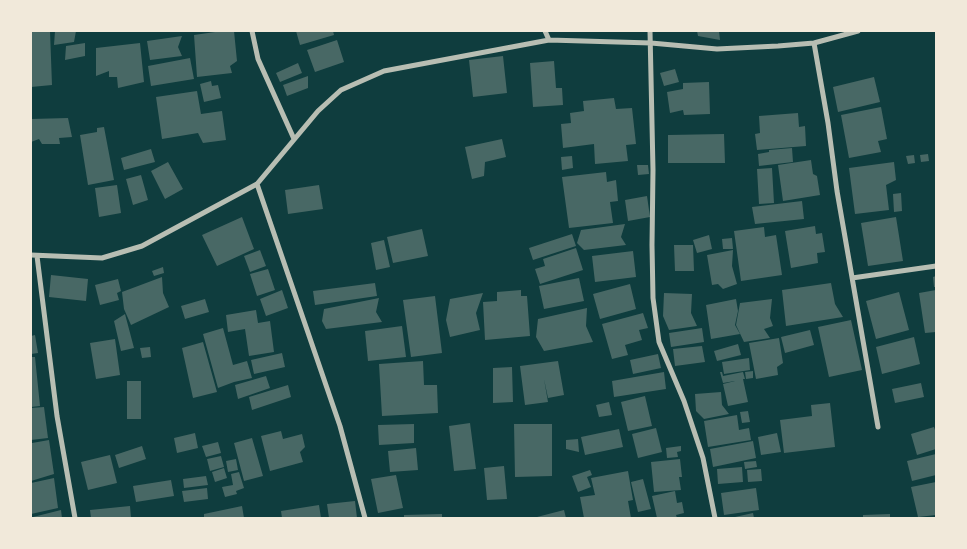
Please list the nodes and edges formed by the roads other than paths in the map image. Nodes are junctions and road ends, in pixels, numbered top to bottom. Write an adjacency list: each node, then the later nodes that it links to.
1 (252, 31): 8 (street)
2 (545, 31): 5 (street)
3 (650, 31): 6 (street)
4 (858, 31): 7 (street)
5 (549, 40): 6 (street); 8 (street)
6 (651, 43): 7 (street); 16 (street)
7 (814, 43): 12 (street)
8 (294, 139): 9 (street)
9 (257, 184): 10 (street); 15 (street)
10 (34, 256): 14 (street)
11 (936, 266): 12 (street)
12 (852, 278): 13 (street)
13 (878, 426)
14 (75, 518)
15 (365, 518)
16 (715, 518)

